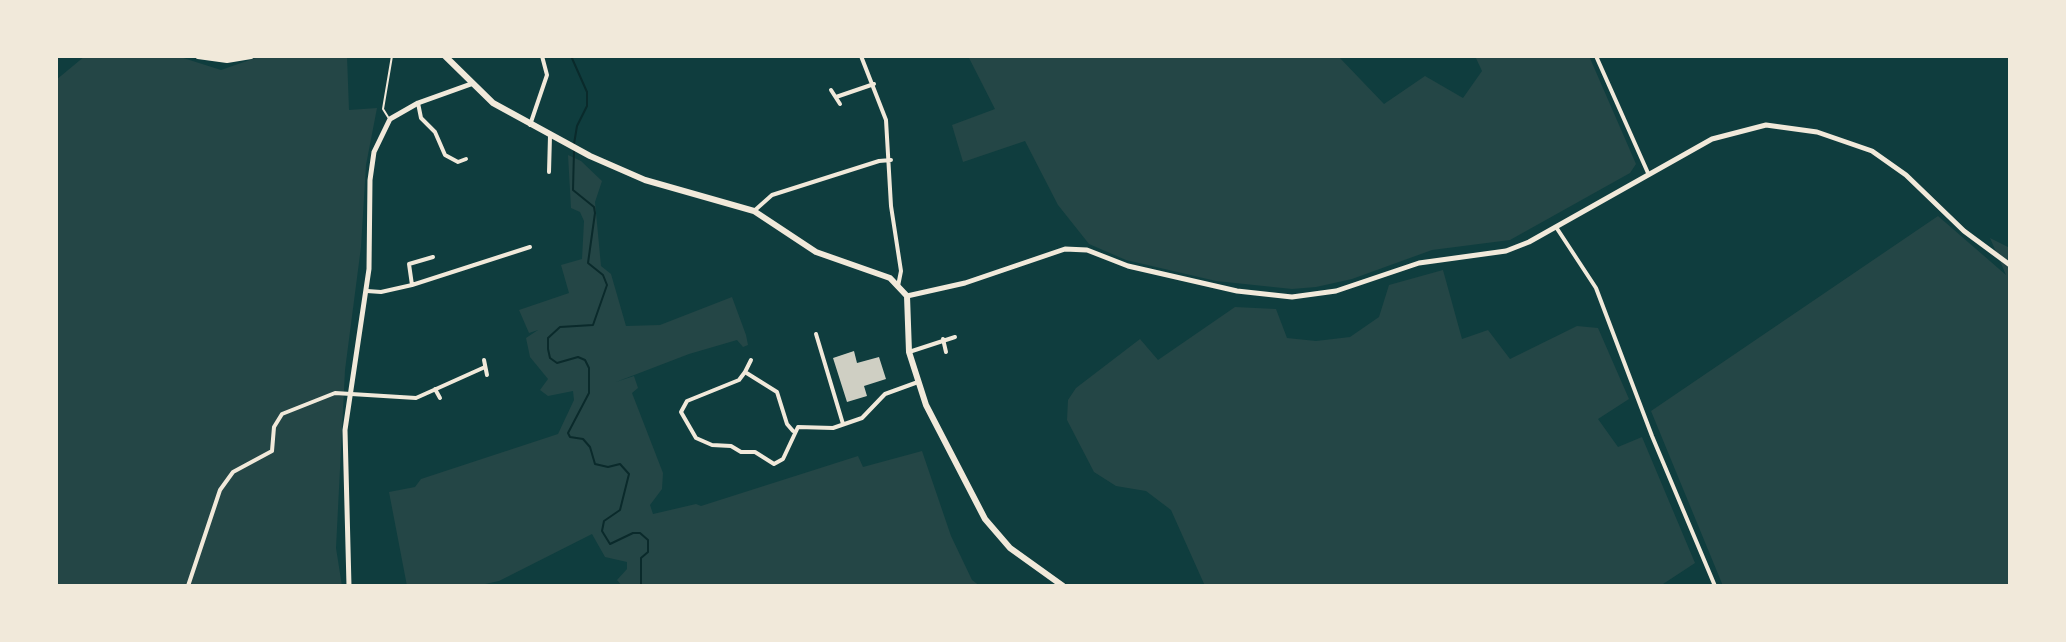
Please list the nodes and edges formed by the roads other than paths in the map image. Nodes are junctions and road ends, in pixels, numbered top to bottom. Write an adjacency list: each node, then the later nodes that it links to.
1 (198, 56): 2 (main road)
2 (251, 56)
3 (392, 56): 14 (lane)
4 (445, 56): 8 (main road)
5 (542, 56): 15 (street)
6 (861, 56): 9 (street)
7 (1596, 56): 20 (street)
8 (471, 84): 12 (street); 15 (main road)
9 (874, 84): 11 (street); 18 (street)
10 (831, 90): 11 (street)
11 (836, 97): 13 (street)
12 (418, 103): 14 (street); 17 (street)
13 (840, 104)
14 (390, 119): 28 (street)
15 (530, 125): 16 (main road)
16 (550, 136): 19 (street); 21 (main road)
17 (466, 159)
18 (891, 160): 21 (street); 27 (street)
19 (549, 172)
20 (1648, 173): 22 (street); 25 (street)
21 (754, 211): 27 (main road)
22 (1556, 227): 29 (street); 49 (street)
23 (530, 247): 26 (street)
24 (433, 257): 26 (street)
25 (2010, 265)
26 (412, 285): 28 (street)
27 (898, 286): 29 (main road)
28 (367, 291): 42 (street)
29 (907, 296): 33 (main road)
30 (816, 334): 44 (street)
31 (955, 337): 32 (street)
32 (943, 339): 33 (street); 34 (street)
33 (909, 352): 40 (main road)
34 (946, 352)
35 (484, 360): 37 (street)
36 (751, 360): 38 (street)
37 (485, 367): 39 (street); 41 (street)
38 (745, 372): 45 (street); 45 (street)
39 (487, 375)
40 (919, 382): 44 (street); 48 (main road)
41 (435, 389): 42 (street); 43 (street)
42 (349, 395): 46 (street); 47 (street)
43 (440, 398)
44 (843, 425): 45 (street)
45 (793, 431)
46 (188, 586)
47 (349, 586)
48 (1063, 586)
49 (1715, 586)

